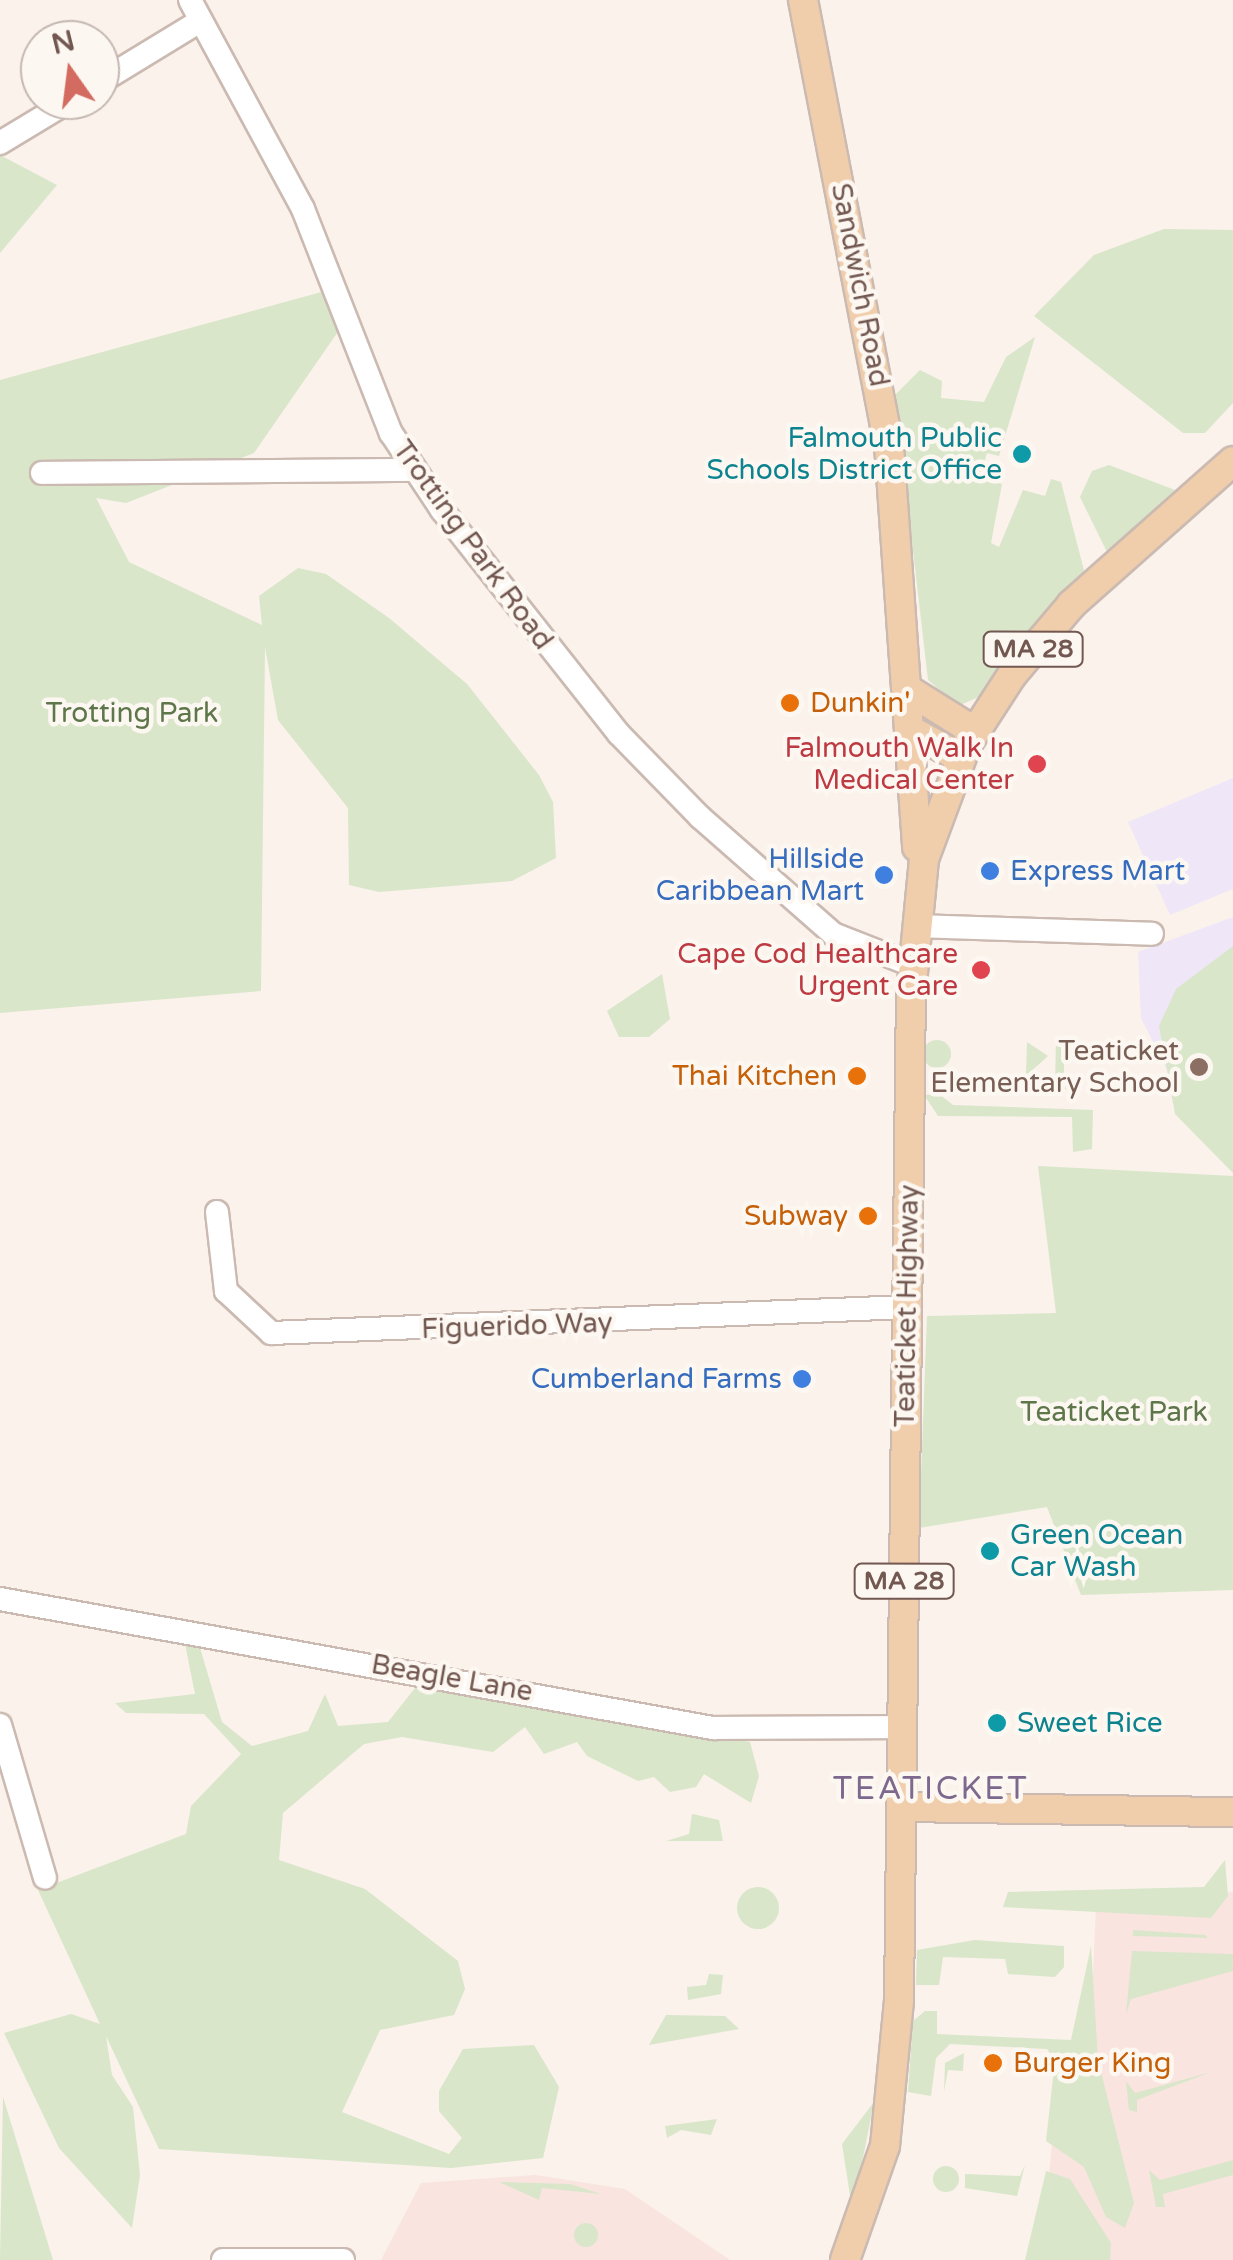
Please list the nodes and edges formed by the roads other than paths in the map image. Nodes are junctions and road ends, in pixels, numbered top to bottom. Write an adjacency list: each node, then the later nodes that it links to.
1 (803, 0): 9 (main road, Sandwich Road)
2 (195, 10): 3 (street); 7 (street, Trotting Park Road)
3 (120, 67)
4 (39, 120): 5 (street)
5 (0, 144)
6 (1233, 461): 11 (main road, Teaticket Highway / MA 28)
7 (415, 470): 8 (street); 16 (street, Trotting Park Road)
8 (42, 473)
9 (913, 693): 10 (main road, Sandwich Road); 11 (main road)
10 (912, 731): 12 (main road); 13 (main road, Sandwich Road)
11 (974, 731): 12 (main road, Teaticket Highway / MA 28)
12 (961, 758): 13 (main road, Teaticket Highway / MA 28)
13 (918, 893): 14 (main road, Teaticket Highway / MA 28)
14 (915, 926): 15 (street); 16 (main road, Teaticket Highway / MA 28)
15 (1152, 934)
16 (912, 965): 18 (main road, Teaticket Highway / MA 28)
17 (217, 1212): 18 (street, Figuerido Way)
18 (906, 1307): 21 (main road, Teaticket Highway / MA 28)
19 (0, 1599): 21 (street, Beagle Lane)
20 (0, 1725): 24 (street)
21 (905, 1727): 22 (main road, Teaticket Highway / MA 28)
22 (903, 1807): 23 (main road); 27 (main road, Teaticket Highway / MA 28)
23 (1233, 1812)
24 (45, 1878)
25 (224, 2260): 26 (street)
26 (343, 2260)
27 (845, 2260)

